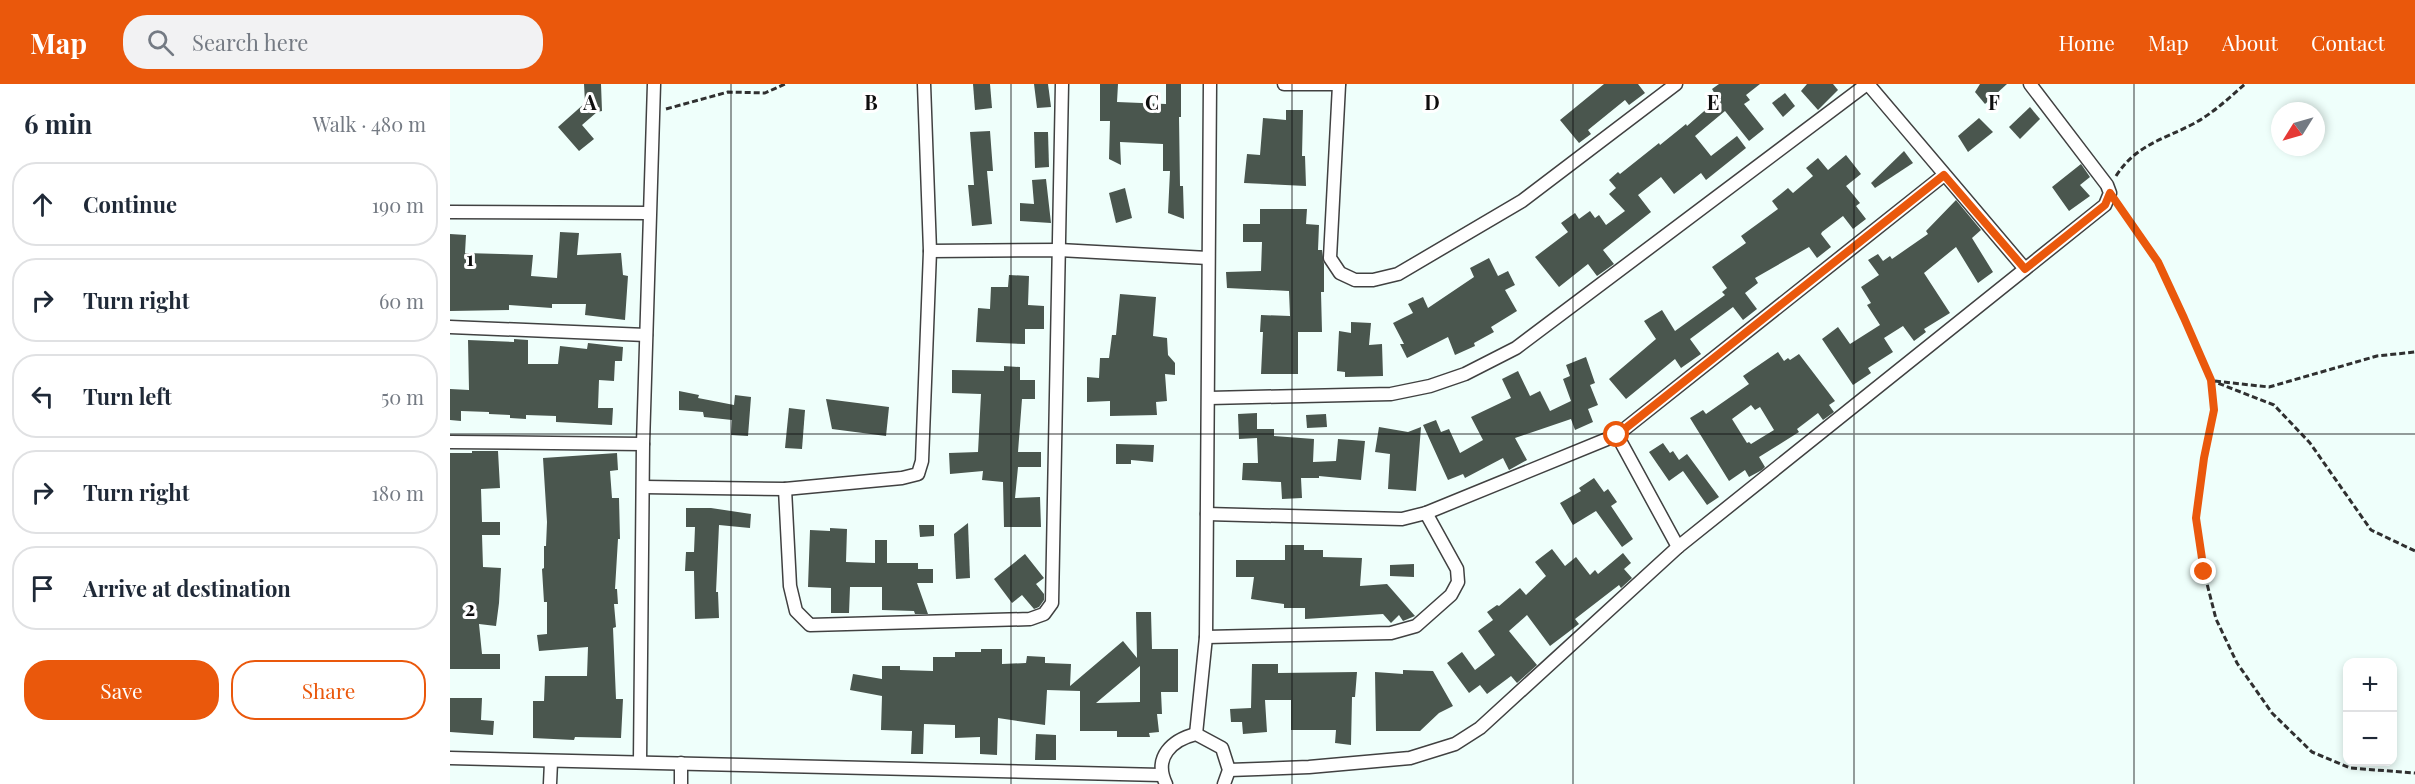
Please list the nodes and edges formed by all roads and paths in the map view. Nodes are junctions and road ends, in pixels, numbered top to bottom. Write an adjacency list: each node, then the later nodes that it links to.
1 (654, 84): 12 (street)
2 (785, 84): 12 (path)
3 (924, 84): 18 (street)
4 (1062, 84): 17 (street)
5 (1210, 84): 19 (street)
6 (1284, 84): 11 (street)
7 (1676, 84): 11 (street)
8 (1868, 84): 13 (street); 25 (street)
9 (2030, 84): 14 (street)
10 (2245, 84): 14 (path)
11 (1339, 85)
12 (653, 112): 16 (street)
13 (1944, 175): 20 (street); 26 (street)
14 (2110, 193): 20 (street); 24 (path)
15 (450, 212): 16 (street)
16 (649, 213): 22 (street)
17 (1059, 250): 18 (street); 19 (street); 30 (street)
18 (930, 251): 30 (street)
19 (1208, 258): 25 (street)
20 (2025, 269): 33 (street)
21 (450, 327): 22 (street)
22 (646, 335): 28 (street)
23 (2415, 352): 24 (path)
24 (2211, 380): 34 (path); 43 (path)
25 (1209, 398): 32 (street)
26 (1617, 435): 31 (street); 33 (street)
27 (450, 442): 28 (street)
28 (643, 444): 29 (street)
29 (644, 487): 30 (street); 39 (street)
30 (785, 489)
31 (1426, 513): 32 (street); 35 (street)
32 (1207, 514): 35 (street)
33 (1678, 547): 41 (street)
34 (2415, 550)
35 (1206, 637): 36 (street)
36 (1196, 734): 41 (street); 44 (street)
37 (450, 758): 38 (street)
38 (551, 762): 39 (street); 45 (street)
39 (640, 762): 40 (street)
40 (681, 763): 42 (street); 46 (street)
41 (1229, 770): 48 (street)
42 (967, 771): 44 (street); 47 (street)
43 (2415, 773)
44 (1164, 779)
45 (550, 784)
46 (681, 784)
47 (966, 784)
48 (1224, 784)

